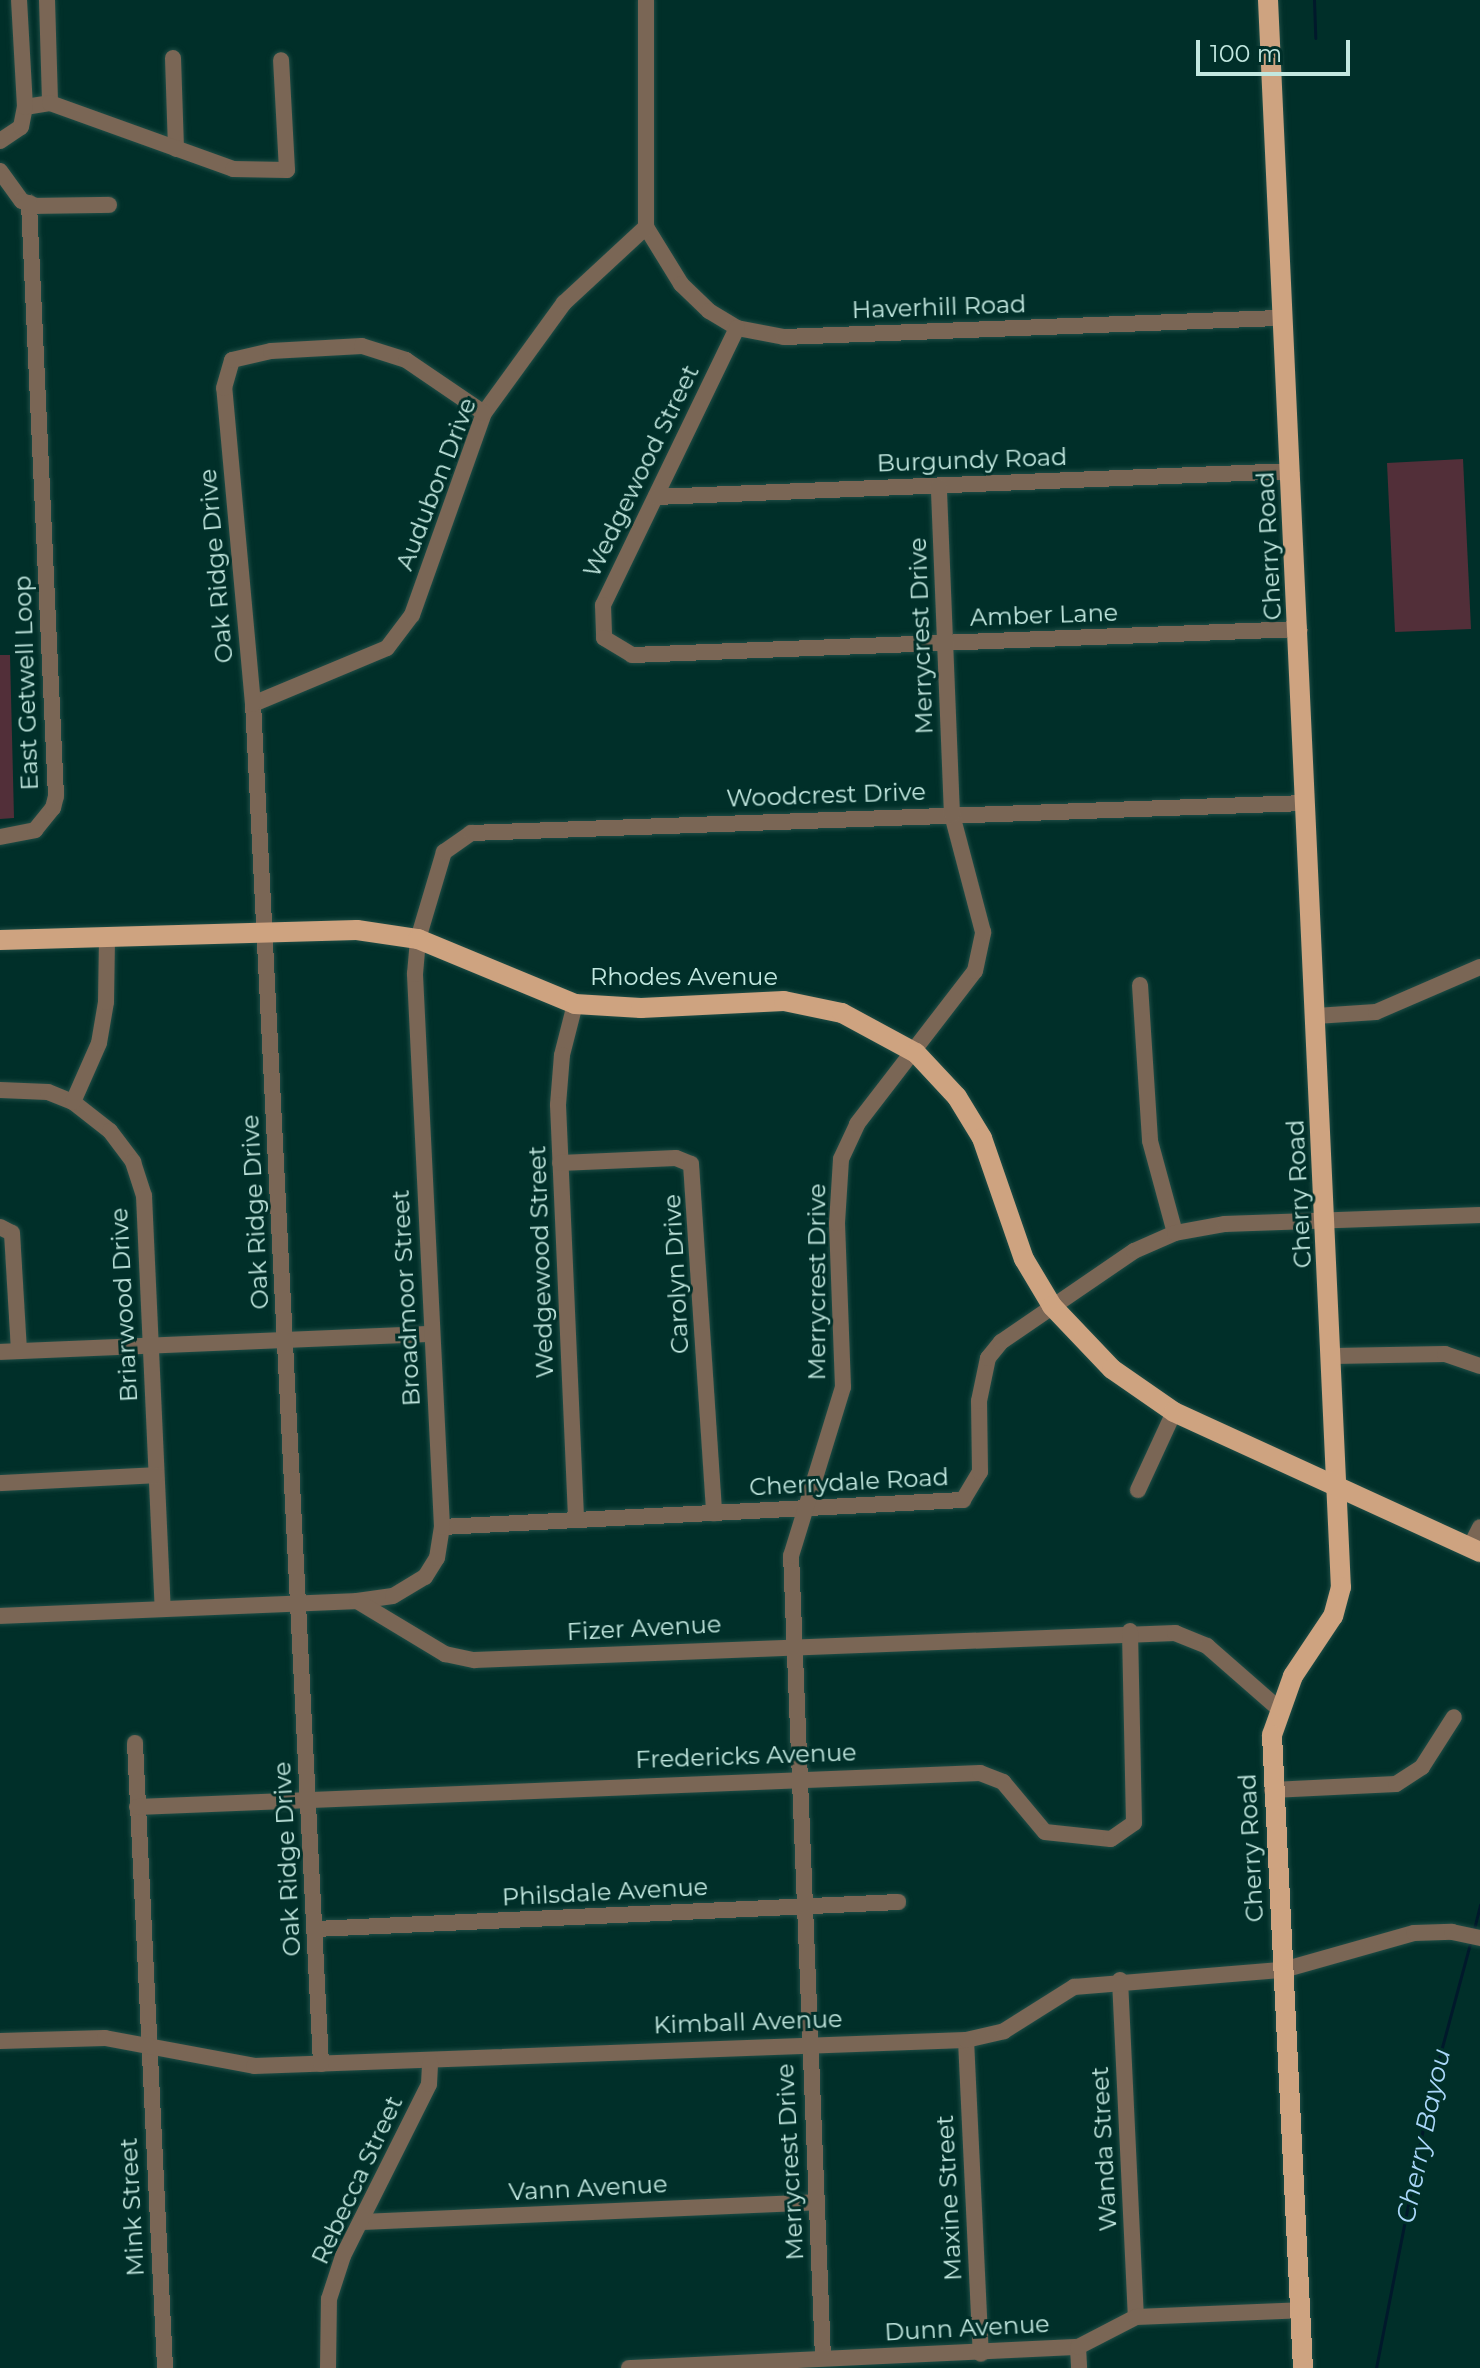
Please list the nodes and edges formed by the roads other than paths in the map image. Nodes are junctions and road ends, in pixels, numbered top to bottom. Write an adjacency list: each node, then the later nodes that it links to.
1 (19, 0): 8 (street)
2 (47, 0): 7 (street)
3 (646, 0): 14 (street)
4 (1268, 0): 15 (main road, Cherry Road)
5 (173, 58): 10 (street)
6 (281, 60): 10 (street)
7 (50, 103): 8 (street); 10 (street)
8 (25, 107): 9 (street)
9 (0, 141)
10 (176, 149)
11 (0, 171): 12 (street)
12 (29, 203): 13 (street); 27 (street, East Getwell Loop)
13 (109, 205)
14 (646, 227): 16 (street, Haverhill Road); 17 (street, Audubon Drive)
15 (1281, 318): 16 (street, Haverhill Road); 18 (main road, Cherry Road)
16 (737, 328): 20 (street, Wedgewood Street)
17 (484, 413): 24 (street, Audubon Drive); 24 (street, Oak Ridge Drive)
18 (1291, 471): 19 (street, Burgundy Road); 21 (main road, Cherry Road)
19 (939, 486): 20 (street, Burgundy Road); 23 (street, Merrycrest Drive)
20 (656, 497): 22 (street, Wedgewood Street)
21 (1299, 629): 23 (street, Amber Lane); 25 (main road, Cherry Road)
22 (604, 638): 23 (street, Amber Lane)
23 (945, 643): 26 (street, Merrycrest Drive)
24 (253, 704): 28 (street, Oak Ridge Drive)
25 (1306, 803): 26 (street, Woodcrest Drive); 35 (main road, Cherry Road)
26 (952, 815): 30 (street, Woodcrest Drive); 36 (street, Merrycrest Drive)
27 (0, 837)
28 (266, 933): 29 (main road, Rhodes Avenue); 30 (main road, Rhodes Avenue); 46 (street, Oak Ridge Drive)
29 (107, 936): 31 (main road, Rhodes Avenue); 38 (street)
30 (418, 939): 34 (main road, Rhodes Avenue); 45 (street, Broadmoor Street)
31 (0, 940)
32 (1480, 967): 35 (street)
33 (1140, 985): 43 (street)
34 (575, 1004): 36 (main road, Rhodes Avenue); 39 (street, Wedgewood Street)
35 (1316, 1016): 41 (main road, Cherry Road)
36 (916, 1053): 44 (main road, Rhodes Avenue); 57 (street, Merrycrest Drive)
37 (0, 1090): 38 (street)
38 (73, 1102): 47 (street, Briarwood Drive)
39 (560, 1163): 58 (street, Carolyn Drive); 59 (street, Wedgewood Street)
40 (1480, 1215): 41 (street, Cherrydale Road)
41 (1327, 1218): 43 (street, Cherrydale Road); 50 (main road, Cherry Road)
42 (0, 1227): 48 (street)
43 (1175, 1233): 44 (street, Cherrydale Road)
44 (1052, 1306): 52 (main road, Rhodes Avenue); 57 (street, Cherrydale Road)
45 (432, 1334): 46 (street); 60 (street, Broadmoor Street)
46 (285, 1342): 47 (street); 64 (street, Oak Ridge Drive)
47 (151, 1343): 48 (street); 53 (street, Briarwood Drive)
48 (19, 1351): 49 (street)
49 (0, 1352)
50 (1333, 1356): 51 (street); 55 (main road, Cherry Road)
51 (1480, 1366)
52 (1174, 1412): 55 (main road, Rhodes Avenue); 56 (street)
53 (156, 1475): 54 (street); 65 (street, Briarwood Drive)
54 (0, 1483)
55 (1337, 1486): 62 (main road, Rhodes Avenue); 69 (main road, Cherry Road)
56 (1138, 1490)
57 (801, 1511): 58 (street, Cherrydale Road); 68 (street, Merrycrest Drive)
58 (714, 1513): 59 (street, Cherrydale Road)
59 (576, 1519): 60 (street, Cherrydale Road)
60 (442, 1527): 63 (street, Broadmoor Street)
61 (1480, 1527): 62 (street)
62 (1475, 1549)
63 (357, 1601): 64 (street); 68 (street, Fizer Avenue)
64 (300, 1602): 65 (street); 74 (street, Oak Ridge Drive)
65 (163, 1609): 66 (street)
66 (0, 1616)
67 (1130, 1631): 68 (street, Fizer Avenue); 69 (street, Fizer Avenue); 72 (street, Fredericks Avenue)
68 (796, 1646): 72 (street, Merrycrest Drive)
69 (1279, 1709): 73 (main road, Cherry Road)
70 (1454, 1717): 73 (street)
71 (135, 1743): 75 (street)
72 (803, 1777): 74 (street, Fredericks Avenue); 77 (street, Merrycrest Drive)
73 (1272, 1790): 80 (main road, Cherry Road)
74 (307, 1798): 75 (street, Fredericks Avenue); 78 (street, Oak Ridge Drive)
75 (137, 1807): 84 (street)
76 (898, 1902): 77 (street, Philsdale Avenue)
77 (805, 1906): 78 (street, Philsdale Avenue); 85 (street, Merrycrest Drive)
78 (315, 1929): 87 (street, Oak Ridge Drive)
79 (1480, 1938): 80 (street, Kimball Avenue)
80 (1283, 1970): 81 (street, Kimball Avenue); 90 (main road, Cherry Road)
81 (1120, 1980): 82 (street, Kimball Avenue); 91 (street, Wanda Street)
82 (966, 2040): 85 (street, Kimball Avenue); 93 (street, Maxine Street)
83 (0, 2041): 84 (street, Kimball Avenue)
84 (146, 2042): 87 (street, Kimball Avenue); 95 (street, Mink Street)
85 (808, 2042): 86 (street, Kimball Avenue); 88 (street, Merrycrest Drive)
86 (430, 2062): 87 (street, Kimball Avenue); 89 (street, Rebecca Street)
87 (321, 2064)
88 (815, 2202): 89 (street, Vann Avenue); 94 (street, Merrycrest Drive)
89 (364, 2222): 96 (street, Rebecca Street)
90 (1300, 2310): 91 (street, Dunn Avenue); 99 (main road, Cherry Road)
91 (1136, 2317): 92 (street, Dunn Avenue)
92 (1078, 2347): 93 (street, Dunn Avenue); 98 (street)
93 (981, 2354): 94 (street, Dunn Avenue)
94 (823, 2358): 97 (street, Dunn Avenue)
95 (165, 2368)
96 (328, 2368)
97 (629, 2368)
98 (1079, 2368)
99 (1303, 2368)

